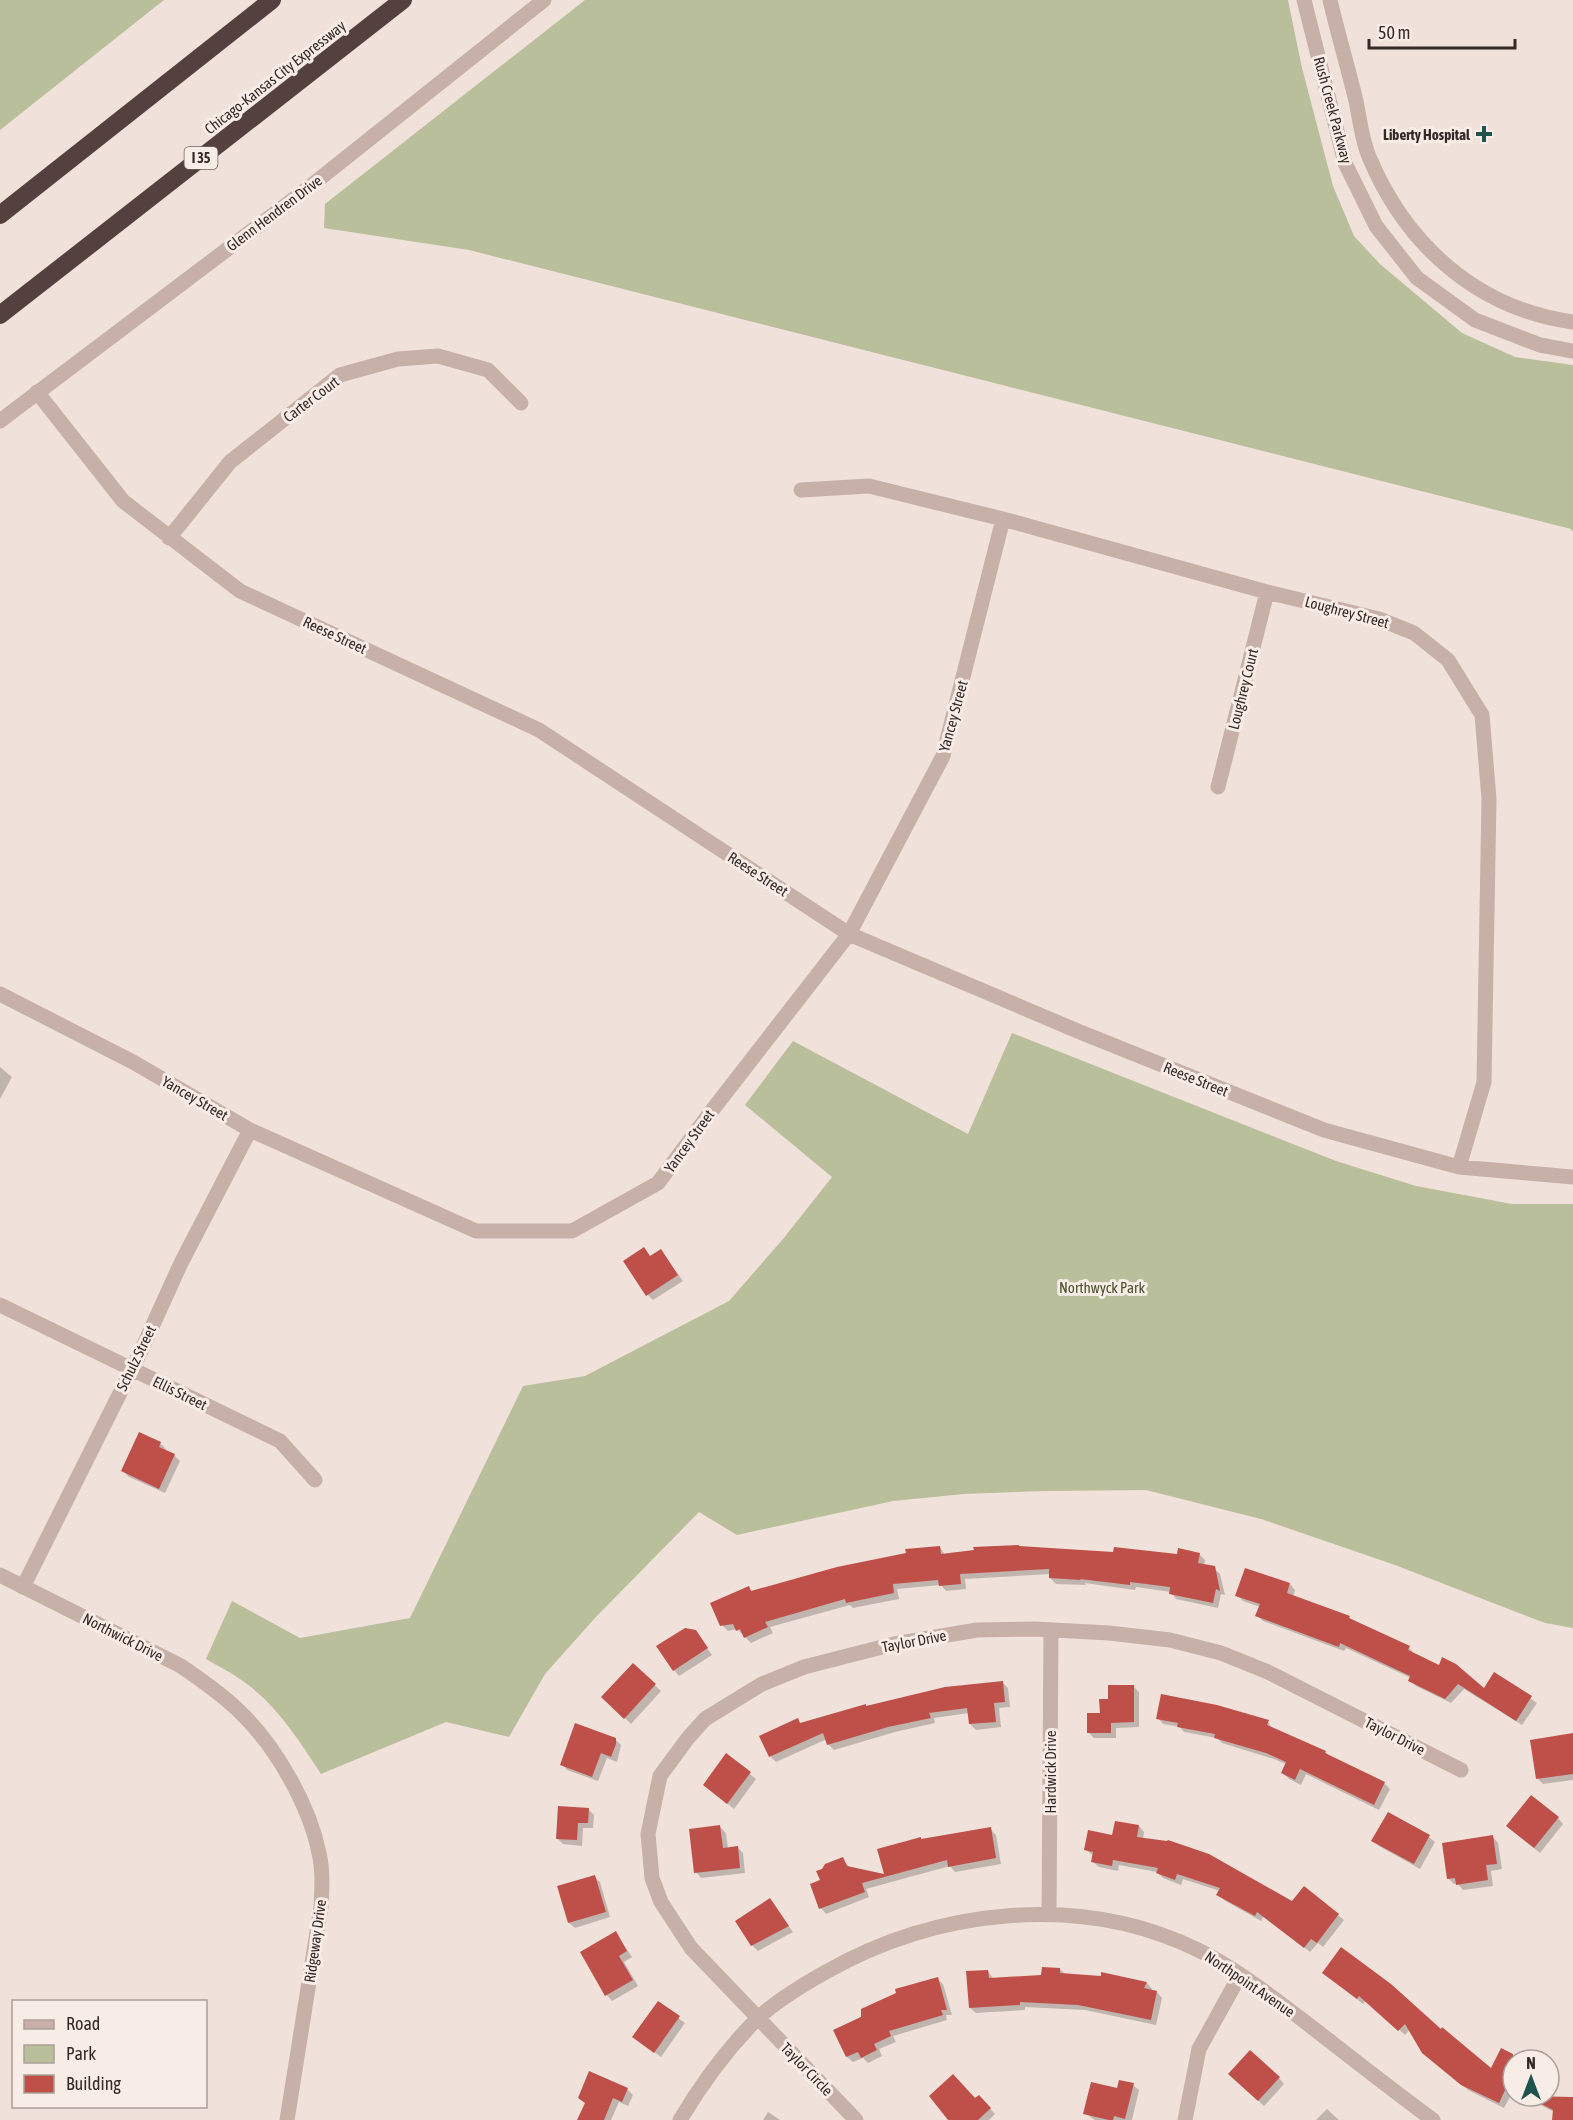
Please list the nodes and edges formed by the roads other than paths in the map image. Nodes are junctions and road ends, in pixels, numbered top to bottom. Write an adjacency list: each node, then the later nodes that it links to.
1 (272, 0): 6 (highway)
2 (403, 0): 7 (highway, Chicago-Kansas City Expressway / I 35)
3 (544, 0): 10 (street, Glenn Hendren Drive)
4 (1304, 0): 9 (street, Rush Creek Parkway)
5 (1330, 0): 8 (street, Rush Creek Parkway)
6 (0, 215)
7 (0, 315)
8 (1573, 322)
9 (1573, 351)
10 (37, 392): 12 (street, Glenn Hendren Drive); 15 (street, Reese Street)
11 (521, 403): 15 (street, Carter Court)
12 (0, 421)
13 (801, 490): 14 (street, Loughrey Street)
14 (1003, 519): 16 (street, Loughrey Street); 18 (street, Yancey Street)
15 (169, 538): 18 (street, Reese Street)
16 (1267, 592): 17 (street, Loughrey Court); 21 (street, Loughrey Street)
17 (1218, 787)
18 (849, 933): 20 (street, Yancey Street); 21 (street, Reese Street)
19 (0, 994): 20 (street, Yancey Street)
20 (250, 1130): 24 (street, Schulz Street)
21 (1459, 1167): 22 (street, Reese Street)
22 (1573, 1177)
23 (0, 1305): 24 (street, Ellis Street)
24 (131, 1370): 25 (street, Ellis Street); 27 (street, Schulz Street)
25 (315, 1480)
26 (0, 1575): 27 (street, Northwick Drive)
27 (23, 1587): 29 (street, Northwick Drive)
28 (1051, 1630): 30 (street, Taylor Drive); 31 (street, Hardwick Drive); 33 (street, Taylor Drive)
29 (239, 1711): 34 (street, Ridgeway Drive)
30 (1461, 1770)
31 (1048, 1914): 32 (street, Northpoint Avenue); 33 (street, Northpoint Avenue)
32 (1240, 1975): 37 (street); 38 (street, Northpoint Avenue)
33 (758, 2018): 35 (street, Northpoint Avenue); 36 (street, Taylor Circle)
34 (287, 2120)
35 (680, 2120)
36 (856, 2120)
37 (1185, 2120)
38 (1433, 2120)

